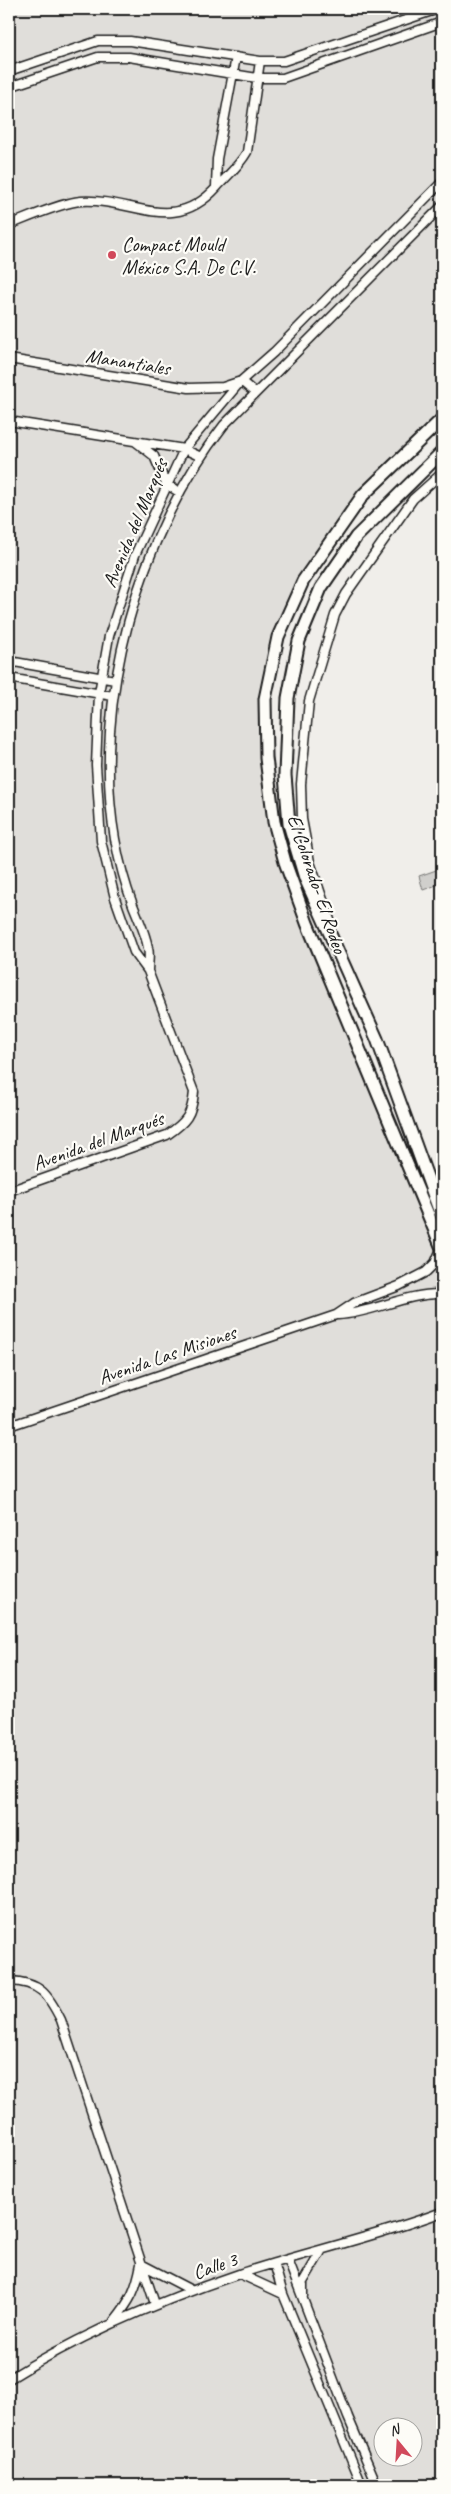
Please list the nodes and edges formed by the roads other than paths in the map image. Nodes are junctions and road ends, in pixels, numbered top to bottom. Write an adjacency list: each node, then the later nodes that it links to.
1 (438, 9): 3 (street)
2 (442, 22): 4 (street)
3 (374, 30): 4 (street); 8 (street)
4 (379, 44): 13 (street)
5 (163, 47): 6 (street); 7 (street); 9 (street)
6 (236, 57): 8 (street); 12 (street)
7 (50, 58): 10 (street); 11 (street)
8 (260, 61): 13 (street)
9 (160, 64): 11 (street); 12 (street)
10 (9, 72)
11 (55, 72): 14 (street)
12 (233, 75): 13 (street); 16 (street)
13 (257, 78): 16 (street)
14 (9, 87)
15 (442, 182): 18 (street, Avenida del Marqués)
16 (216, 187): 20 (street)
17 (442, 206): 19 (street)
18 (414, 211): 19 (street); 21 (street, Avenida del Marqués)
19 (425, 223): 22 (street)
20 (9, 225)
21 (358, 266): 22 (street); 23 (street, Avenida del Marqués)
22 (370, 278): 24 (street)
23 (281, 344): 24 (street); 26 (street, Avenida del Marqués)
24 (292, 356): 27 (street)
25 (9, 359): 26 (street, Manantiales)
26 (241, 382): 27 (street); 31 (street, Avenida del Marqués)
27 (254, 392): 33 (street)
28 (442, 419): 53 (main road, El Colorado- El Rodeo)
29 (9, 421): 30 (street)
30 (135, 441): 31 (street); 35 (street)
31 (184, 449): 33 (street); 35 (street, Avenida del Marqués)
32 (442, 452): 49 (main road, El Colorado- El Rodeo)
33 (200, 456): 36 (street)
34 (442, 472): 49 (street)
35 (166, 484): 36 (street); 37 (street, Avenida del Marqués)
36 (179, 492): 38 (street)
37 (147, 527): 38 (street); 39 (street, Avenida del Marqués)
38 (161, 534): 40 (street)
39 (129, 572): 40 (street); 42 (street, Avenida del Marqués)
40 (144, 577): 44 (street)
41 (9, 661): 42 (street)
42 (102, 677): 44 (street); 45 (street, Avenida del Marqués)
43 (9, 678): 45 (street)
44 (115, 680): 46 (street)
45 (99, 693): 46 (street); 48 (street, Avenida del Marqués)
46 (113, 696): 47 (street)
47 (112, 794): 48 (street); 50 (street, Avenida del Marqués)
48 (98, 795): 50 (street, Avenida del Marqués)
49 (330, 934): 52 (main road, El Colorado- El Rodeo)
50 (148, 970): 51 (street, Avenida del Marqués)
51 (9, 1191)
52 (442, 1218)
53 (442, 1247): 55 (street, Avenida Las Misiones)
54 (442, 1294): 55 (street, Avenida Las Misiones)
55 (336, 1315): 56 (street, Avenida Las Misiones)
56 (9, 1426)
57 (9, 1981): 62 (street)
58 (442, 2212): 59 (street, Calle 3)
59 (322, 2250): 60 (street, Calle 3); 66 (street)
60 (288, 2260): 61 (street, Calle 3); 66 (street)
61 (274, 2263): 63 (street, Calle 3); 65 (street)
62 (141, 2264): 64 (street); 67 (street); 68 (street)
63 (240, 2274): 64 (street, Calle 3); 65 (street)
64 (192, 2290): 67 (street, Calle 3)
65 (283, 2294): 71 (street)
66 (302, 2300): 70 (street)
67 (155, 2304): 68 (street, Calle 3)
68 (113, 2322): 69 (street, Calle 3)
69 (9, 2379)
70 (364, 2452): 71 (street); 73 (street)
71 (351, 2457): 72 (street)
72 (362, 2485)
73 (377, 2485)

